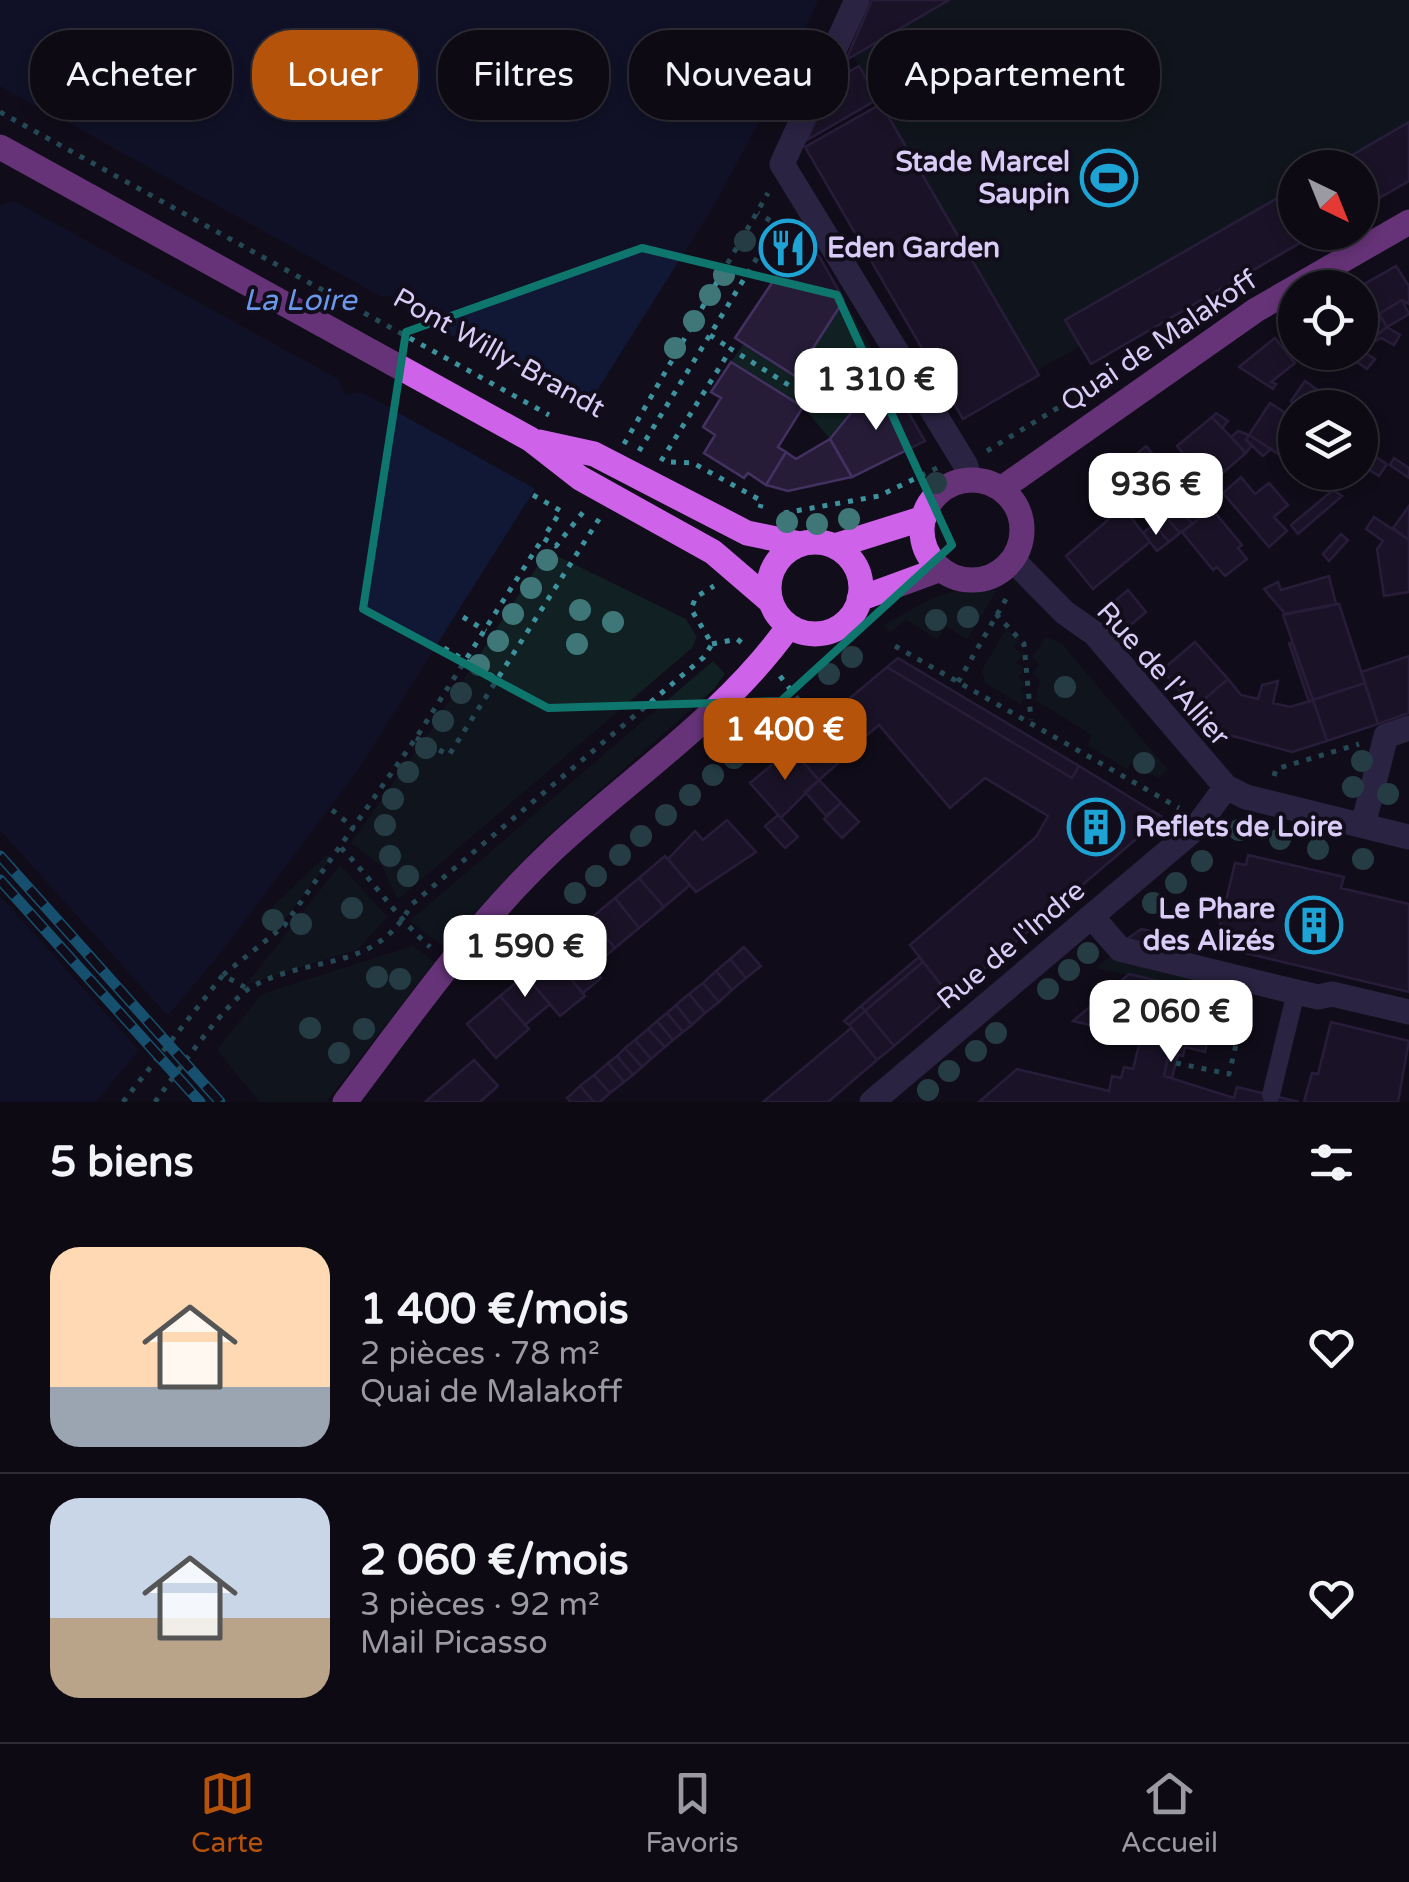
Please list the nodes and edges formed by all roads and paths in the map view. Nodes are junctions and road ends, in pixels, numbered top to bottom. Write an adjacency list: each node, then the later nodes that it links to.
1 (857, 0): 4 (street)
2 (0, 112): 10 (path, Pont Willy-Brandt)
3 (0, 147): 12 (main road, Pont Willy-Brandt)
4 (782, 164): 5 (path); 16 (street)
5 (758, 212): 7 (path); 11 (path)
6 (1409, 222): 17 (main road, Quai de Malakoff)
7 (710, 335): 8 (path); 13 (path)
8 (731, 349): 9 (path); 15 (path)
9 (794, 389)
10 (566, 424)
11 (629, 435)
12 (530, 439): 14 (main road, Pont Willy-Brandt); 30 (main road, Pont Willy-Brandt)
13 (638, 453): 14 (path); 15 (path)
14 (610, 455): 23 (main road, Pont Willy-Brandt)
15 (661, 461): 16 (path)
16 (968, 472): 17 (main road); 21 (main road)
17 (1000, 489): 25 (main road)
18 (532, 494): 22 (path)
19 (584, 511): 22 (path)
20 (599, 518): 39 (path)
21 (924, 518): 24 (main road); 26 (main road)
22 (543, 538): 34 (path)
23 (800, 544): 24 (main road); 30 (main road)
24 (834, 546): 28 (main road)
25 (1012, 560): 26 (main road); 45 (street, Rue de l'Allier)
26 (941, 569): 28 (main road)
27 (713, 587): 54 (path)
28 (860, 599): 33 (main road)
29 (1006, 599): 31 (path)
30 (770, 600): 33 (main road)
31 (996, 614): 40 (path); 42 (path)
32 (463, 617): 34 (path)
33 (789, 626): 37 (main road)
34 (486, 631): 38 (path)
35 (896, 646): 40 (path)
36 (444, 648): 38 (path)
37 (766, 659): 41 (path); 55 (main road)
38 (466, 660): 39 (path); 44 (path)
39 (497, 679): 44 (path)
40 (958, 682): 42 (path)
41 (810, 715)
42 (1032, 720): 47 (path)
43 (1398, 732): 46 (path); 49 (street)
44 (416, 738): 50 (path)
45 (1226, 787): 46 (street); 53 (street, Rue de l'Indre)
46 (1266, 802): 49 (street)
47 (1181, 808)
48 (332, 810): 50 (path)
49 (1362, 825): 51 (street)
50 (354, 828): 52 (path)
51 (1409, 837)
52 (341, 848): 54 (path); 56 (path)
53 (1092, 916): 57 (street); 66 (street, Rue de l'Indre)
54 (402, 922): 55 (path); 58 (path)
55 (452, 965): 63 (main road)
56 (223, 975): 58 (path); 64 (path)
57 (1251, 981): 59 (street); 61 (path)
58 (248, 989): 65 (path)
59 (1296, 992): 60 (street); 62 (lane)
60 (1409, 1012)
61 (1176, 1063)
62 (1271, 1095)
63 (349, 1100)
64 (123, 1102)
65 (155, 1102)
66 (872, 1102)

